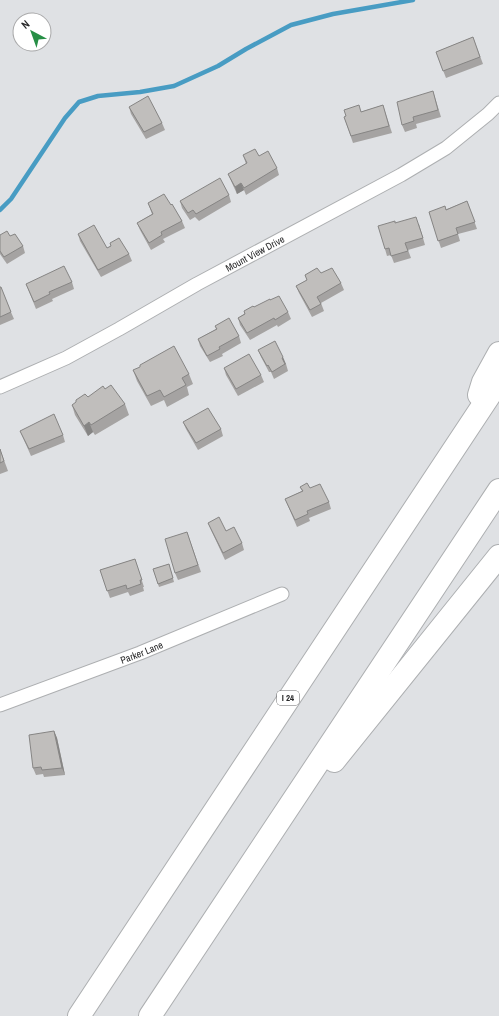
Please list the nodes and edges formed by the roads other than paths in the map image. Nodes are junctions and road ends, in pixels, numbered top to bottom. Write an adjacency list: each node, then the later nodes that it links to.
1 (499, 103): 4 (street, Mount View Drive)
2 (499, 353): 5 (highway)
3 (499, 381): 5 (highway, I 24)
4 (0, 387)
5 (470, 424): 11 (highway, I 24)
6 (499, 490): 10 (highway)
7 (499, 556): 10 (highway)
8 (282, 594): 9 (street, Parker Lane)
9 (0, 705)
10 (245, 873): 12 (highway)
11 (79, 1016)
12 (150, 1016)

